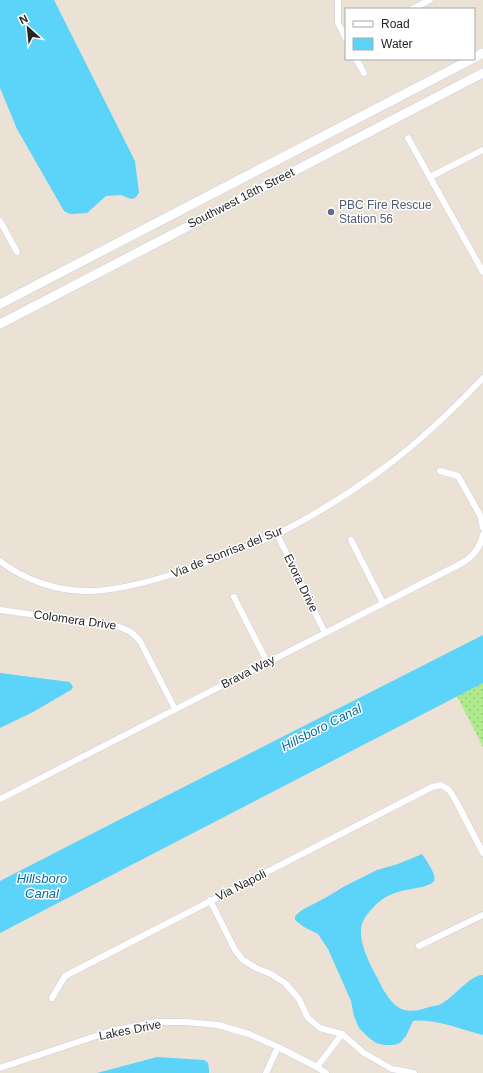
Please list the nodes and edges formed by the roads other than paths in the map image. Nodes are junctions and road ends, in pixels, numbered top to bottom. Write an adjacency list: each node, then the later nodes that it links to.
1 (338, 0): 4 (street)
2 (430, 0): 3 (street)
3 (414, 8)
4 (345, 37)
5 (357, 60): 7 (street)
6 (469, 60): 15 (main road, Southwest 18th Street)
7 (364, 73)
8 (483, 73): 16 (main road, Southwest 18th Street)
9 (408, 138): 11 (street)
10 (483, 150): 11 (street)
11 (430, 177): 14 (street)
12 (0, 221): 13 (street)
13 (17, 252)
14 (483, 272)
15 (0, 304)
16 (0, 324)
17 (483, 378): 20 (street, Via de Sonrisa del Sur)
18 (440, 470): 19 (street)
19 (483, 528)
20 (277, 534): 23 (street, Via de Sonrisa del Sur); 27 (street, Evora Drive)
21 (483, 534): 25 (street, Brava Way)
22 (351, 540): 25 (street)
23 (0, 561)
24 (234, 597): 28 (street)
25 (383, 603): 27 (street, Brava Way)
26 (0, 610): 29 (street, Colomera Drive)
27 (325, 633): 28 (street, Brava Way)
28 (267, 662): 29 (street, Brava Way)
29 (175, 709): 30 (street, Brava Way)
30 (0, 799)
31 (483, 853): 32 (street, Via Napoli)
32 (210, 900): 35 (street, Via Napoli); 36 (street)
33 (483, 915): 34 (street)
34 (419, 946)
35 (52, 998)
36 (342, 1034): 38 (street); 42 (street)
37 (278, 1047): 38 (street, Lakes Drive); 39 (street, Lakes Drive); 40 (street)
38 (317, 1067): 41 (street, Lakes Drive)
39 (0, 1068)
40 (266, 1073)
41 (326, 1073)
42 (414, 1073)

